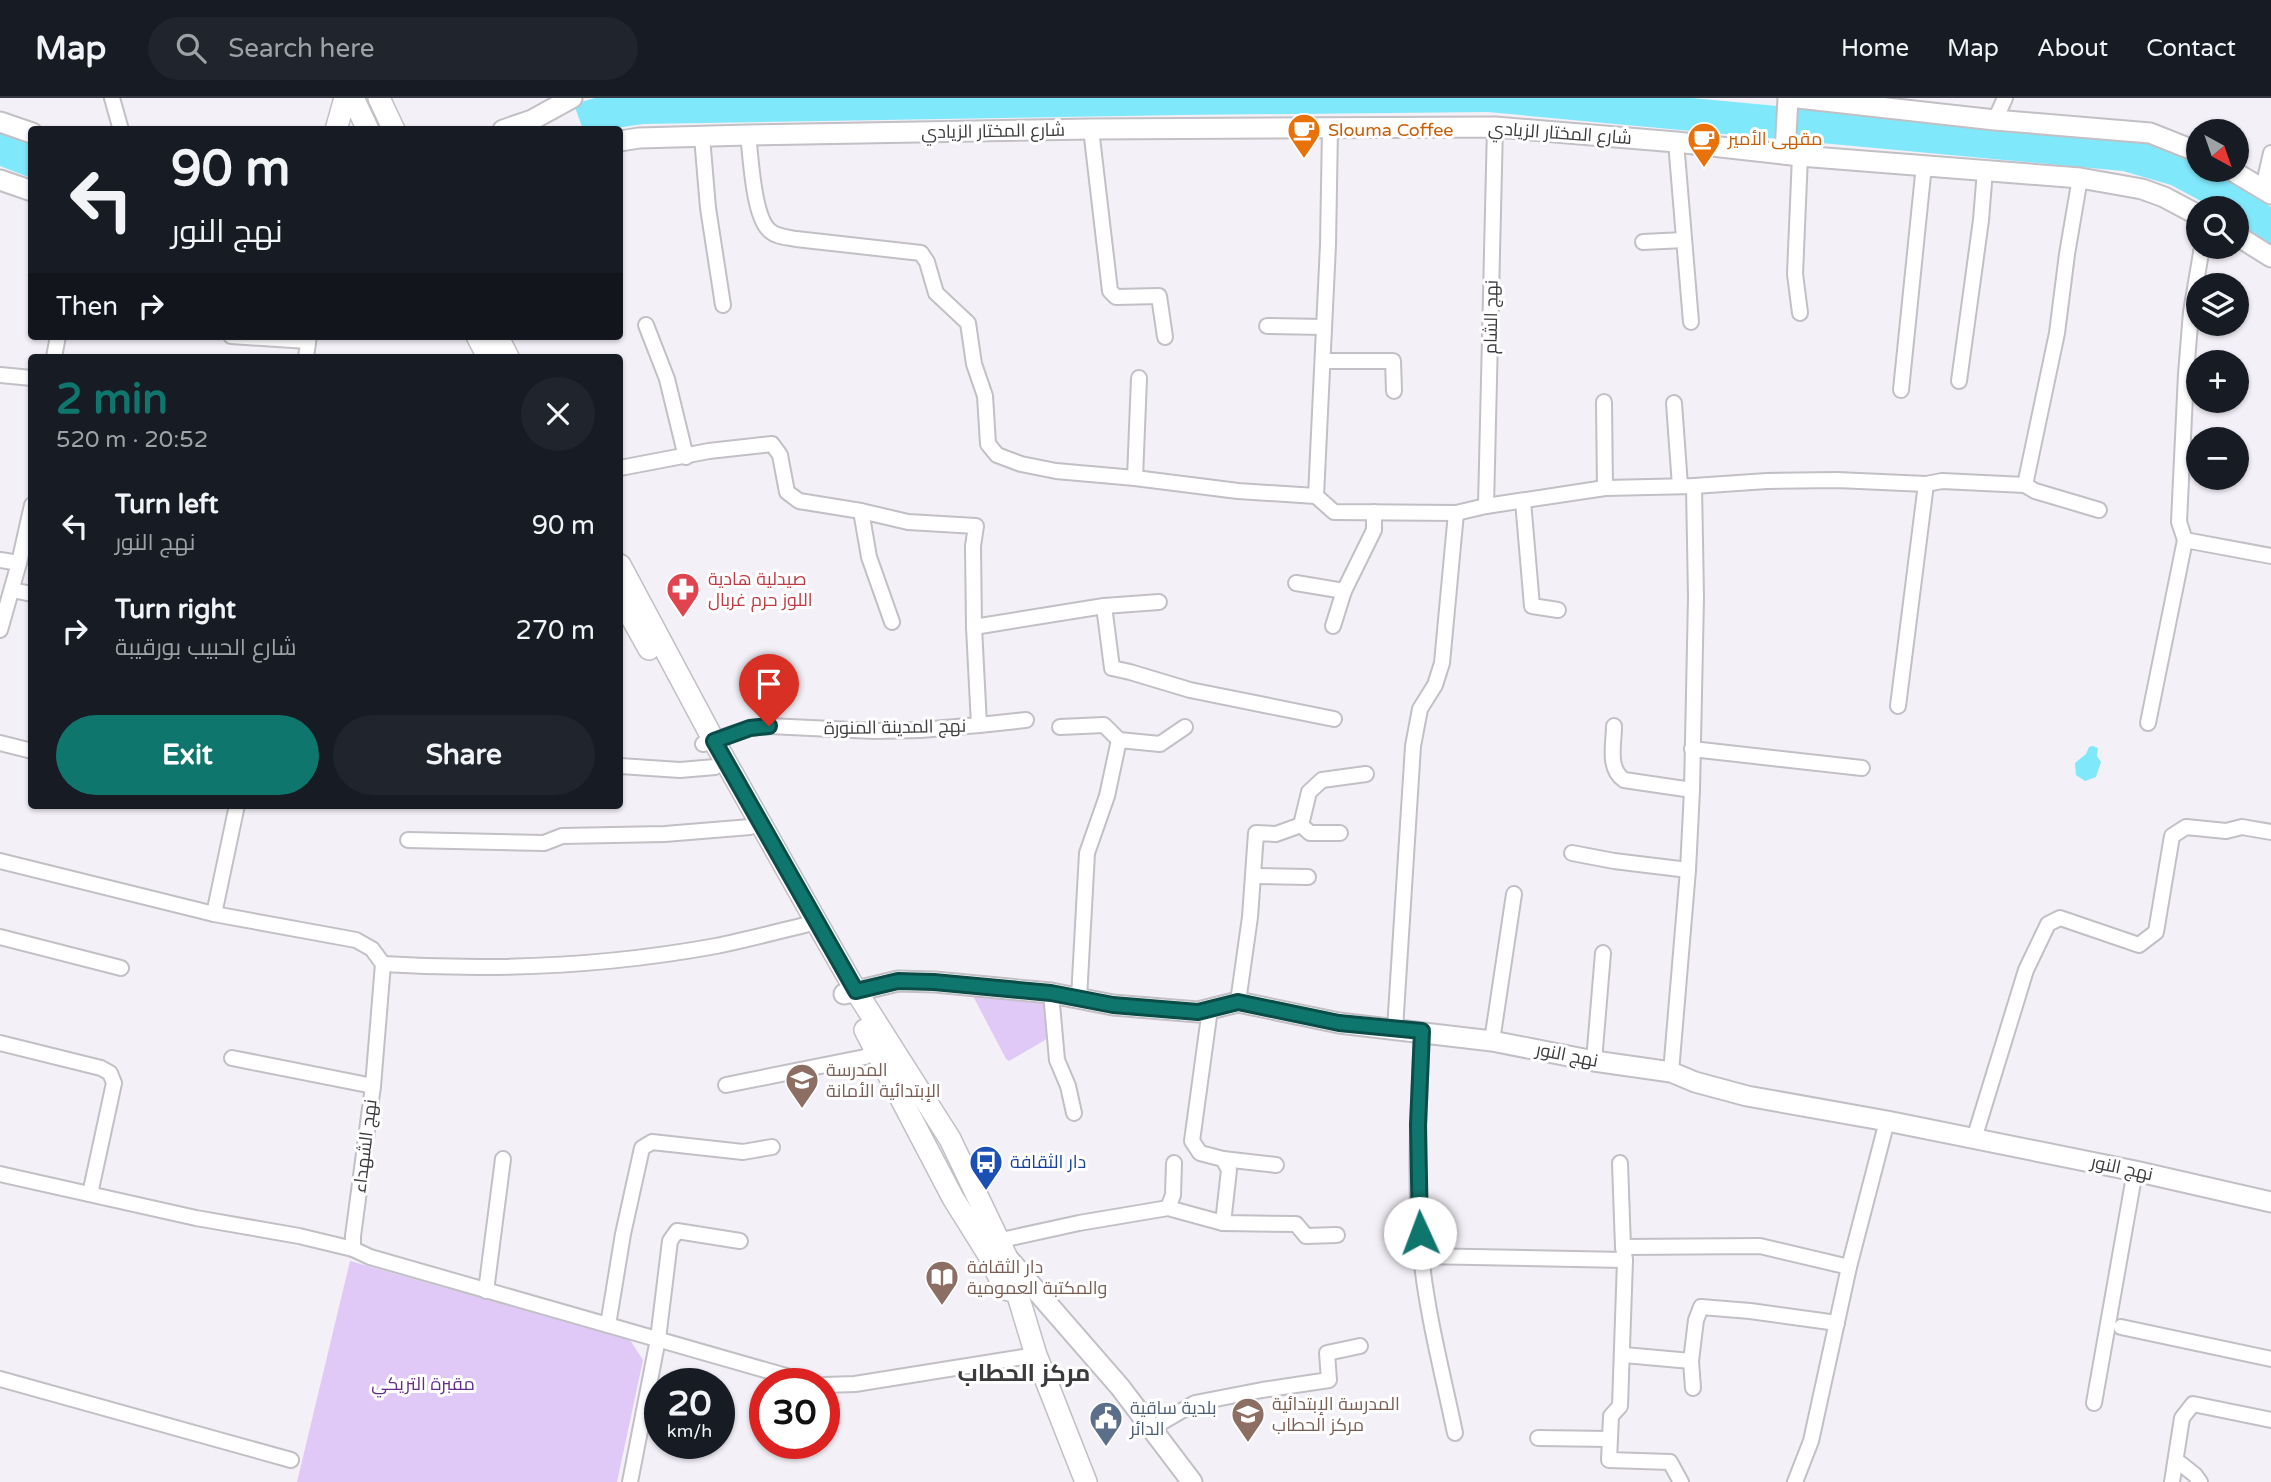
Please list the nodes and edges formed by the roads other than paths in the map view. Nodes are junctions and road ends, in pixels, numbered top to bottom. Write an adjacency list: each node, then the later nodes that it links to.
1 (112, 98): 12 (street)
2 (345, 98): 13 (main road)
3 (353, 98): 14 (main road)
4 (379, 98): 15 (main road)
5 (572, 98): 11 (street)
6 (1788, 98): 26 (street)
7 (1798, 98): 9 (street)
8 (2005, 98): 9 (street)
9 (1995, 120): 24 (street)
10 (0, 122): 19 (street)
11 (534, 125)
12 (120, 126)
13 (337, 126)
14 (366, 126)
15 (392, 126)
16 (1495, 127): 17 (street, شارع المختار الزيادي); 23 (street, شارع المختار الزيادي); 65 (street, نهج الشام)
17 (1330, 128): 18 (street, شارع المختار الزيادي); 45 (street)
18 (1091, 129): 20 (street, شارع المختار الزيادي); 46 (street)
19 (28, 132)
20 (748, 135): 21 (street, شارع المختار الزيادي); 58 (street)
21 (702, 137): 22 (street, شارع المختار الزيادي); 40 (street)
22 (623, 141)
23 (1676, 142): 26 (street, شارع المختار الزيادي); 35 (street)
24 (2186, 147)
25 (2271, 153): 33 (street)
26 (1793, 155): 27 (street, شارع المختار الزيادي); 41 (street)
27 (1924, 165): 28 (street, شارع المختار الزيادي); 52 (street)
28 (1985, 170): 29 (street, شارع المختار الزيادي); 51 (street)
29 (2080, 178): 34 (street, شارع المختار الزيادي); 60 (street)
30 (0, 180): 32 (street)
31 (2249, 180): 33 (street)
32 (28, 190)
33 (2267, 191)
34 (2186, 209)
35 (1684, 240): 36 (street); 42 (street)
36 (1643, 242)
37 (2249, 243): 38 (street)
38 (2271, 257)
39 (2200, 259): 71 (street)
40 (723, 305)
41 (1800, 313)
42 (1691, 322)
43 (646, 325): 56 (street)
44 (1267, 327): 45 (street)
45 (1324, 327): 47 (street)
46 (1164, 337)
47 (1323, 361): 53 (street); 63 (street)
48 (0, 375): 49 (street)
49 (28, 378)
50 (1139, 378): 58 (street)
51 (1959, 381)
52 (1901, 390)
53 (1394, 391)
54 (1604, 402): 62 (street)
55 (1674, 403): 61 (street)
56 (686, 457): 57 (street); 67 (street)
57 (623, 468)
58 (1135, 478): 63 (street)
59 (1926, 484): 60 (street); 61 (street); 88 (street)
60 (2025, 485): 66 (street)
61 (1687, 486): 62 (street); 100 (street)
62 (1605, 488): 64 (street)
63 (1316, 496): 68 (street)
64 (1523, 501): 65 (street); 83 (street)
65 (1486, 506): 69 (street)
66 (2099, 510)
67 (862, 511): 84 (street); 86 (street, نهج المدينة المنورة)
68 (1374, 512): 69 (street); 78 (street)
69 (1456, 513): 129 (street)
70 (28, 523): 74 (street)
71 (2185, 540): 72 (street); 91 (street)
72 (2271, 556)
73 (0, 560): 74 (street)
74 (19, 563): 77 (street)
75 (623, 571): 97 (main road)
76 (1296, 583): 78 (street)
77 (12, 590): 79 (street); 87 (street)
78 (1345, 592): 85 (street)
79 (28, 593)
80 (623, 602): 97 (main road)
81 (1159, 603): 82 (street)
82 (1104, 606): 86 (street); 89 (street)
83 (1558, 610)
84 (892, 622)
85 (1334, 626)
86 (974, 627): 92 (street, نهج المدينة المنورة)
87 (0, 630)
88 (1898, 706)
89 (1334, 719)
90 (1026, 720): 92 (street)
91 (2148, 723)
92 (979, 725): 97 (street, نهج المدينة المنورة)
93 (1615, 726): 105 (street)
94 (1060, 727): 96 (street)
95 (1185, 727): 96 (street)
96 (1119, 740): 126 (street)
97 (709, 742): 102 (main road); 124 (main road)
98 (0, 743): 99 (street)
99 (28, 750)
100 (1692, 750): 103 (street); 105 (street)
101 (623, 765): 102 (street)
102 (715, 767): 108 (main road)
103 (1862, 768)
104 (1366, 774): 107 (street)
105 (1692, 790): 114 (street)
106 (236, 809): 118 (street)
107 (1301, 825): 110 (street); 115 (street)
108 (750, 827): 111 (street); 119 (main road)
109 (2271, 832): 141 (street)
110 (1340, 833)
111 (408, 840)
112 (1572, 853): 114 (street)
113 (0, 861): 118 (street)
114 (1688, 870): 136 (street)
115 (1253, 876): 116 (street); 127 (street)
116 (1308, 877)
117 (1514, 894): 131 (street)
118 (214, 914): 122 (street)
119 (805, 925): 122 (street); 124 (main road)
120 (0, 936): 123 (street)
121 (1603, 953): 135 (street)
122 (383, 964): 138 (street, نهج الشهداء)
123 (121, 968)
124 (850, 992): 125 (street, نهج النور); 133 (main road); 157 (main road)
125 (1051, 993): 126 (street, نهج النور); 139 (street)
126 (1079, 998): 128 (street, نهج النور)
127 (1238, 1002): 128 (street, نهج النور); 129 (street, نهج النور)
128 (1210, 1009): 144 (street)
129 (1395, 1029): 130 (street, نهج النور)
130 (1422, 1031): 131 (street, نهج النور); 159 (street)
131 (1492, 1041): 135 (street, نهج النور)
132 (0, 1043): 150 (street)
133 (876, 1049): 137 (street); 157 (main road)
134 (232, 1058): 138 (street)
135 (1594, 1060): 136 (street, نهج النور)
136 (1671, 1072): 140 (street, نهج النور)
137 (726, 1085)
138 (373, 1086): 156 (street, نهج الشهداء)
139 (1074, 1113)
140 (1887, 1121): 141 (street, نهج النور); 160 (street)
141 (1973, 1139): 148 (street, نهج النور)
142 (772, 1147): 165 (street)
143 (503, 1159): 162 (street)
144 (1223, 1159): 147 (street); 153 (street)
145 (1174, 1163): 152 (street)
146 (1620, 1163): 158 (street)
147 (1276, 1165)
148 (2135, 1171): 151 (street, نهج النور); 177 (street)
149 (0, 1174): 150 (street)
150 (90, 1194): 156 (street)
151 (2271, 1202)
152 (1168, 1208): 153 (street); 157 (street)
153 (1223, 1223): 154 (street)
154 (1337, 1236)
155 (740, 1241): 167 (street)
156 (353, 1249): 162 (street)
157 (997, 1250): 161 (main road); 163 (street)
158 (1624, 1254): 159 (street); 160 (street); 170 (street)
159 (1421, 1256): 180 (street)
160 (1849, 1267): 164 (street)
161 (1007, 1280): 163 (street); 169 (main road)
162 (486, 1291): 165 (street)
163 (1048, 1305): 179 (street)
164 (1838, 1324): 172 (street); 189 (street)
165 (608, 1325): 167 (street)
166 (2121, 1327): 171 (street)
167 (658, 1339): 173 (street); 185 (street)
168 (1360, 1346): 179 (street)
169 (1036, 1355): 175 (street); 186 (main road)
170 (1623, 1355): 172 (street); 182 (street)
171 (2271, 1359)
172 (1691, 1361): 176 (street)
173 (759, 1368)
174 (0, 1379): 183 (street)
175 (840, 1384)
176 (1693, 1388)
177 (2094, 1403)
178 (2271, 1420): 184 (street)
179 (1152, 1428): 187 (street)
180 (1455, 1433)
181 (1538, 1438): 182 (street)
182 (1610, 1439): 188 (street)
183 (291, 1460)
184 (2176, 1460): 190 (street); 191 (street)
185 (630, 1482)
186 (1086, 1482)
187 (1192, 1482)
188 (1681, 1482)
189 (1795, 1482)
190 (2172, 1482)
191 (2200, 1482)

